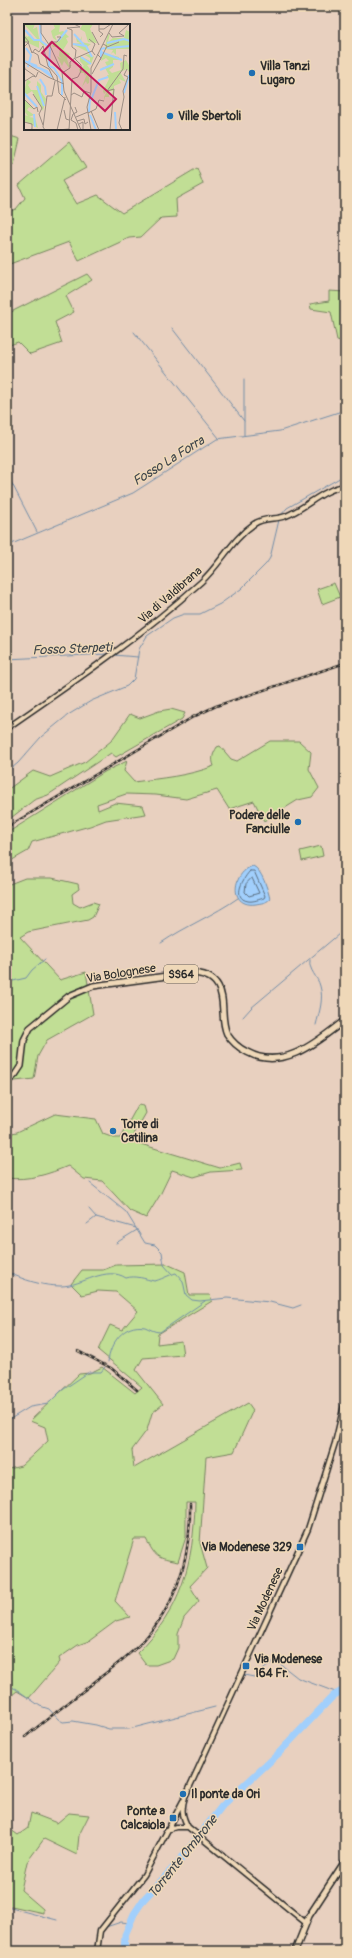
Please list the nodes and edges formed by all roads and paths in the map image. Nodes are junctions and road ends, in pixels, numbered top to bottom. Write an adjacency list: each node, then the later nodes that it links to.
1 (345, 486): 2 (street, Via di Valdibrana)
2 (7, 728)
3 (345, 1020): 4 (main road, Via Bolognese / SS64)
4 (7, 1082)
5 (345, 1401): 6 (street, Via Modenese)
6 (184, 1799): 7 (street); 8 (street, Via Modenese)
7 (188, 1827): 8 (street); 10 (street)
8 (166, 1830): 11 (street, Via Modenese)
9 (345, 1861): 10 (main road)
10 (306, 1922): 12 (main road)
11 (97, 1951)
12 (295, 1951)

